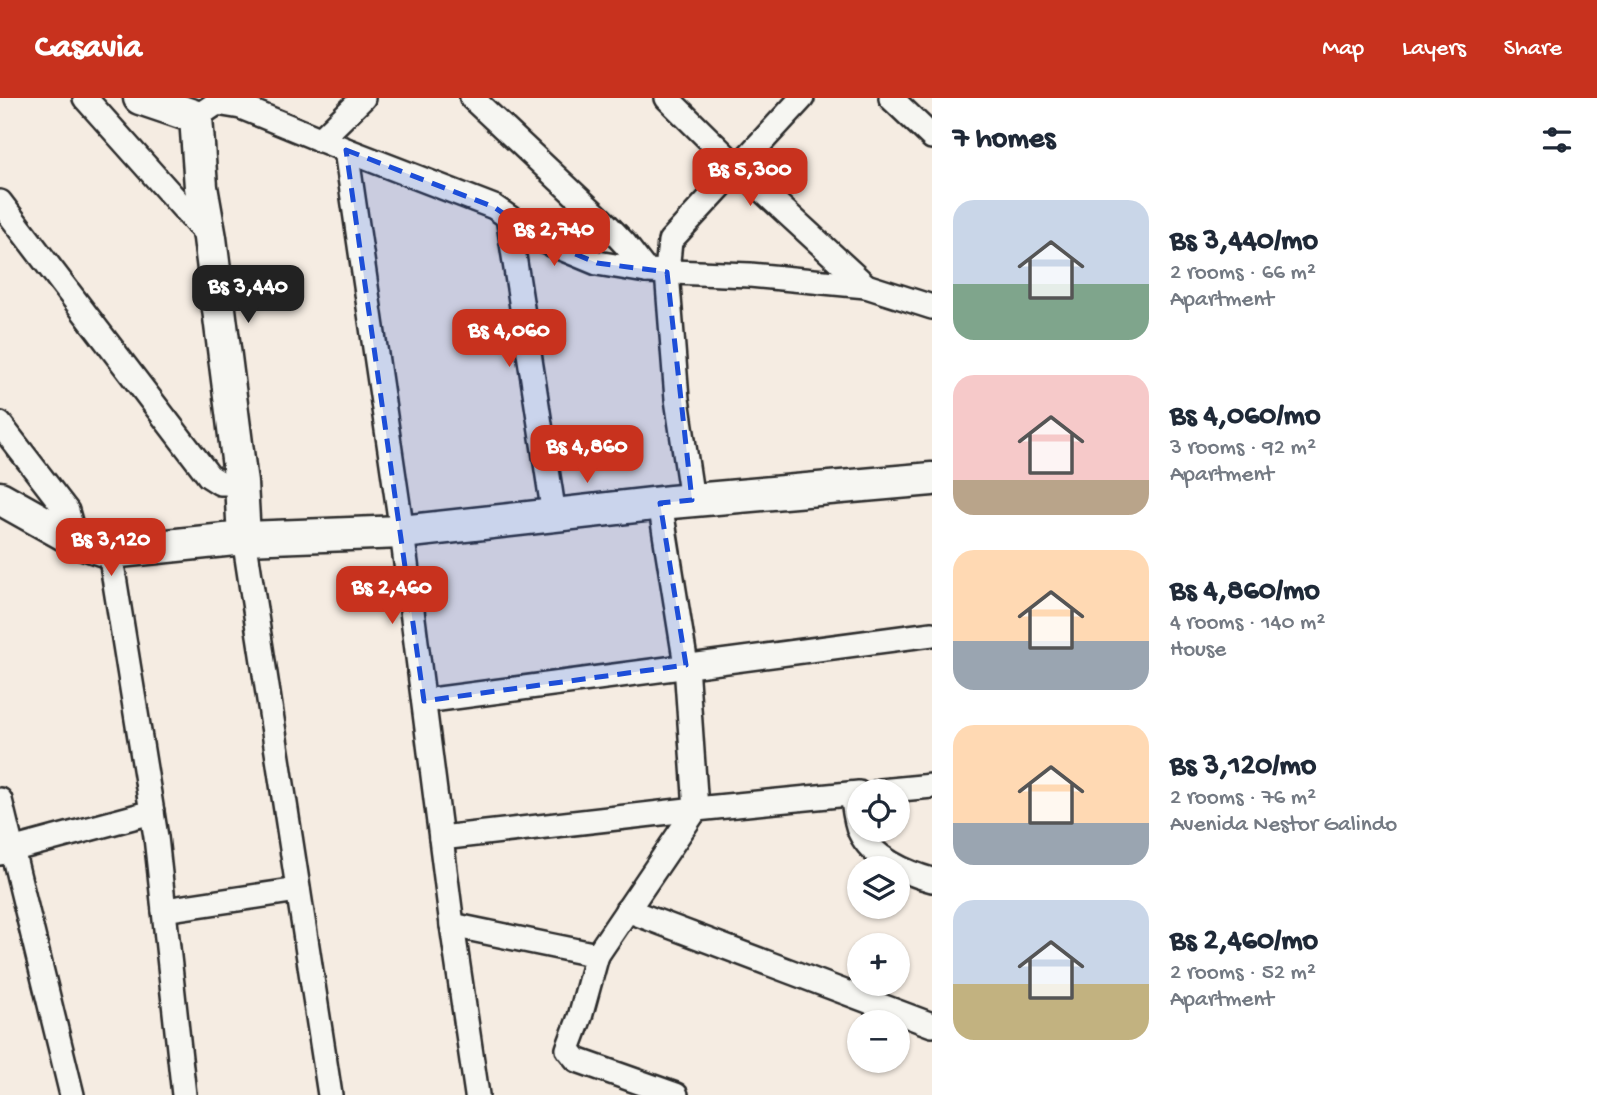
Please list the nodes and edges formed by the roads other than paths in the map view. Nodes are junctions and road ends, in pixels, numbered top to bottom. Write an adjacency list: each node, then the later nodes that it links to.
1 (85, 98): 16 (street)
2 (140, 98): 9 (street)
3 (363, 98): 11 (street)
4 (472, 98): 17 (street)
5 (667, 98): 13 (street)
6 (802, 98): 13 (street)
7 (891, 98): 10 (street)
8 (227, 102): 9 (street); 11 (street)
9 (196, 117): 16 (street)
10 (932, 137)
11 (320, 140): 12 (street)
12 (346, 150): 15 (street); 27 (street)
13 (738, 168): 17 (street); 18 (street)
14 (0, 202): 22 (street)
15 (508, 216): 17 (street); 26 (street)
16 (210, 238): 22 (street)
17 (657, 272): 18 (street); 23 (street)
18 (866, 286): 19 (street)
19 (932, 307)
20 (0, 424): 29 (street)
21 (932, 479): 23 (street)
22 (240, 483): 28 (street)
23 (692, 500): 24 (street)
24 (660, 503): 26 (street); 32 (street)
25 (8, 509): 29 (street)
26 (554, 515): 27 (street)
27 (402, 532): 28 (street); 33 (street)
28 (244, 538): 30 (street); 44 (street)
29 (75, 540): 30 (street)
30 (110, 552): 39 (street)
31 (932, 634): 32 (street)
32 (686, 665): 33 (street); 38 (street)
33 (424, 701): 40 (street)
34 (932, 786): 35 (street)
35 (910, 788)
36 (847, 794): 38 (street)
37 (0, 800): 42 (street)
38 (696, 809): 40 (street); 46 (street)
39 (152, 812): 42 (street); 45 (street)
40 (441, 838): 47 (street)
41 (867, 842): 43 (street)
42 (6, 851): 50 (street)
43 (932, 880)
44 (298, 890): 45 (street); 52 (street)
45 (164, 910): 51 (street)
46 (627, 910): 48 (street); 49 (street)
47 (453, 925): 48 (street); 53 (street)
48 (597, 955): 54 (street)
49 (932, 1025)
50 (72, 1095)
51 (184, 1095)
52 (330, 1095)
53 (477, 1095)
54 (676, 1095)

